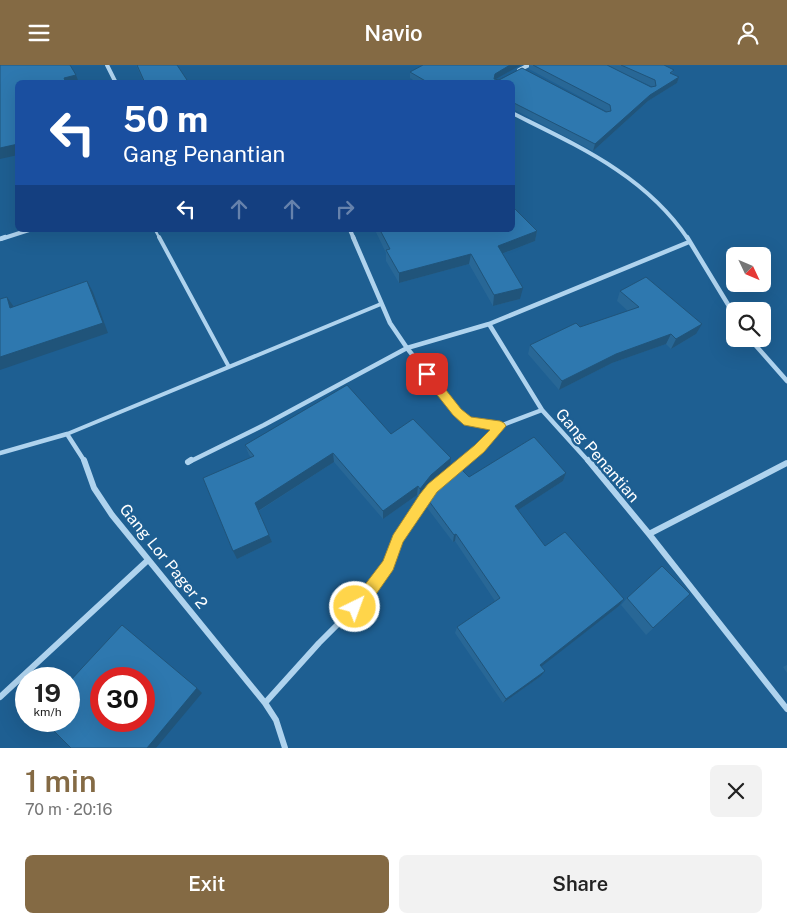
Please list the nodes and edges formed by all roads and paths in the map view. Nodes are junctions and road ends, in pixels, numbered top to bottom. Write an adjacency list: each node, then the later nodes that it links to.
1 (107, 65): 6 (street)
2 (529, 65): 3 (street)
3 (520, 69): 4 (street); 5 (street)
4 (512, 74)
5 (529, 74)
6 (114, 80)
7 (515, 115): 12 (street)
8 (23, 232): 11 (street)
9 (156, 232): 18 (lane)
10 (351, 232): 14 (street, Gang Penantian)
11 (0, 239)
12 (690, 242): 13 (street); 15 (street)
13 (726, 302)
14 (381, 304): 17 (street, Gang Penantian); 18 (lane)
15 (489, 324): 17 (street); 20 (street)
16 (757, 347): 19 (street)
17 (407, 349): 21 (street, Gang Penantian); 24 (street)
18 (229, 367): 22 (lane)
19 (787, 381)
20 (542, 410): 21 (street, Gang Penantian); 28 (street, Gang Penantian)
21 (500, 426): 26 (street)
22 (67, 434): 23 (street); 29 (street, Gang Lor Pager 2)
23 (0, 453)
24 (188, 462)
25 (787, 463): 28 (street)
26 (453, 471)
27 (446, 477): 31 (street)
28 (649, 534): 32 (street, Gang Penantian)
29 (148, 561): 30 (street); 31 (street, Gang Lor Pager 2)
30 (0, 697)
31 (265, 703): 33 (street, Gang Lor Pager 2)
32 (787, 709)
33 (285, 748)

